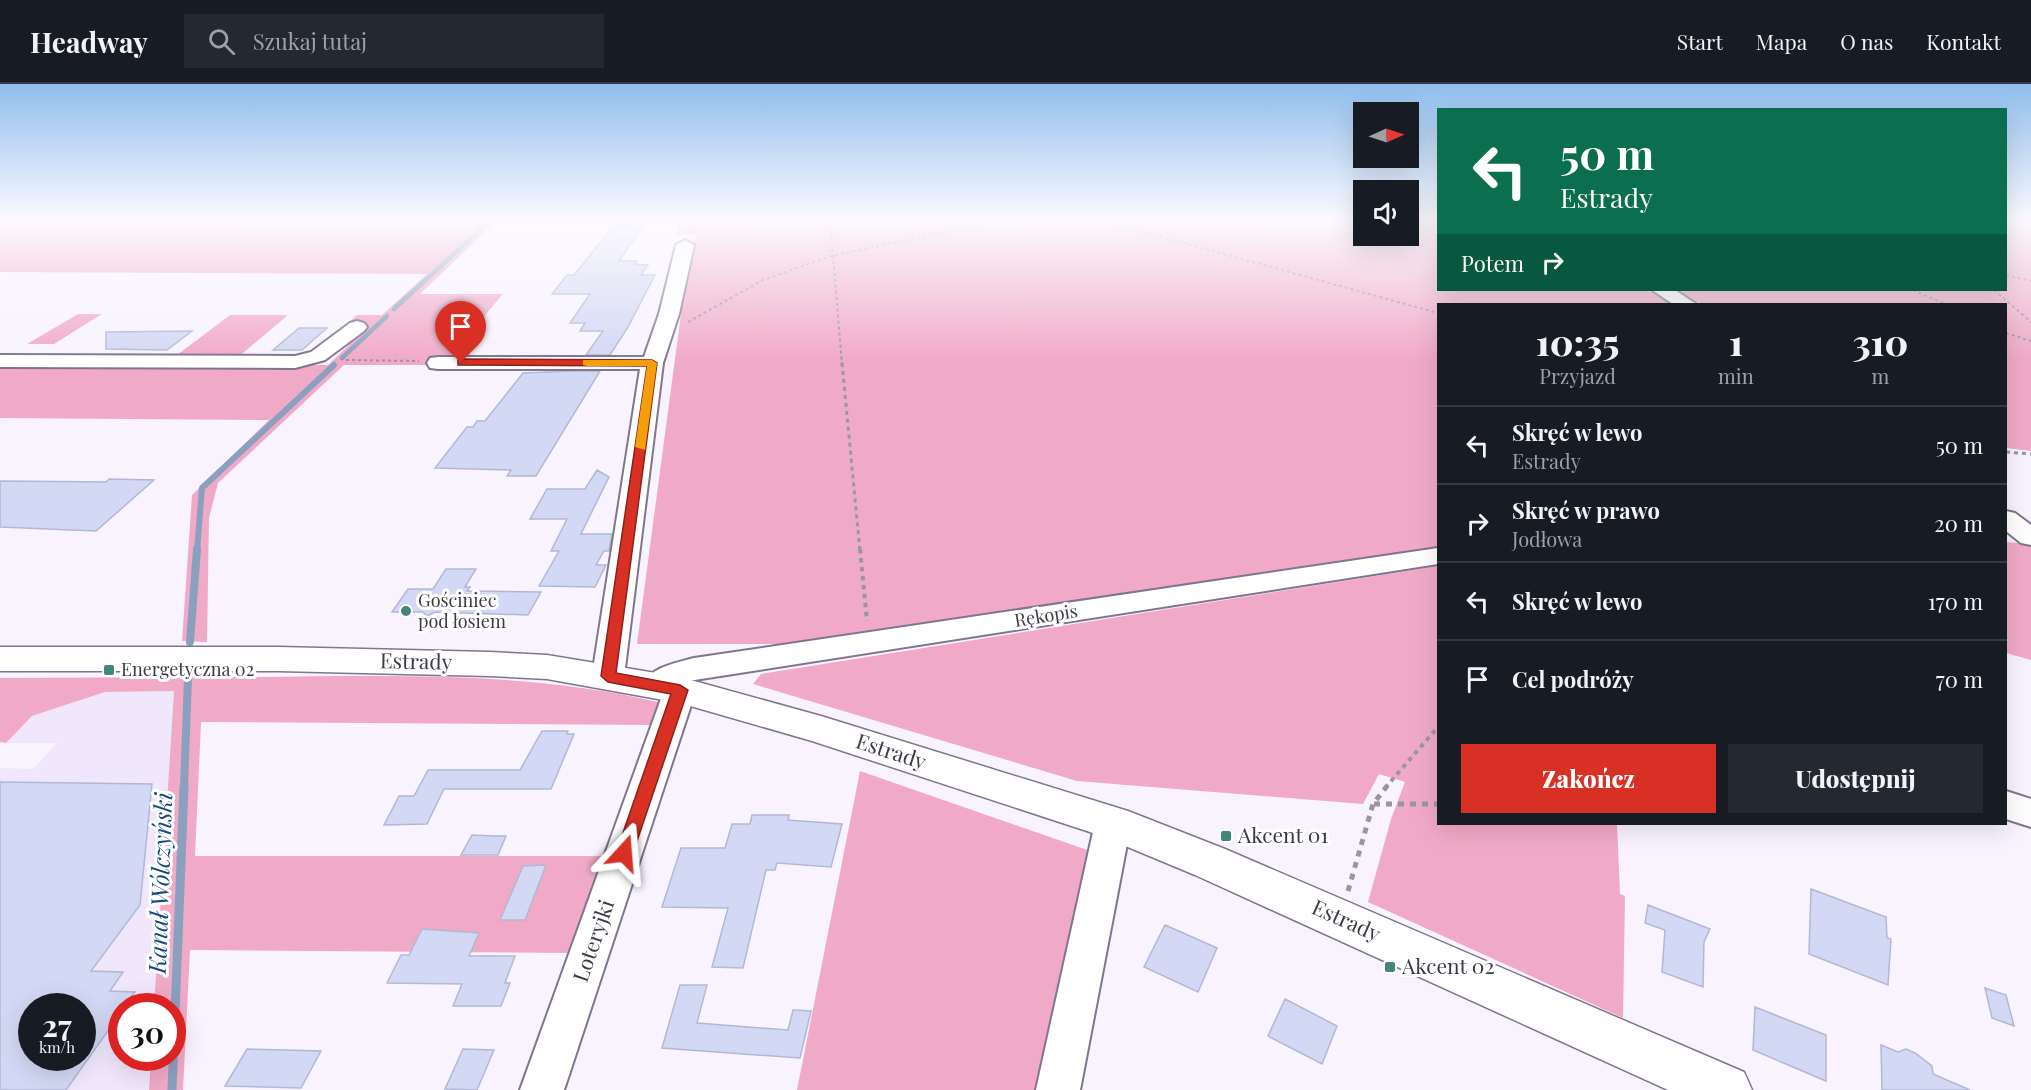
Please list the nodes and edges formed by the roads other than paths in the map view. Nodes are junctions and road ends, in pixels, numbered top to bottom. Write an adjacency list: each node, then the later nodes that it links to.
1 (678, 266): 7 (street)
2 (1664, 291): 3 (street)
3 (1684, 303)
4 (357, 327): 5 (street)
5 (0, 361)
6 (438, 363): 7 (street)
7 (652, 363): 10 (street)
8 (1437, 556): 11 (street, Rękopis)
9 (0, 659): 10 (main road, Estrady)
10 (608, 676): 11 (main road, Estrady)
11 (669, 688): 14 (main road, Estrady); 15 (street, Loteryjki)
12 (2007, 805): 13 (street)
13 (2031, 813)
14 (1113, 823): 16 (street); 17 (main road, Estrady)
15 (542, 1090)
16 (1058, 1090)
17 (1726, 1090)

